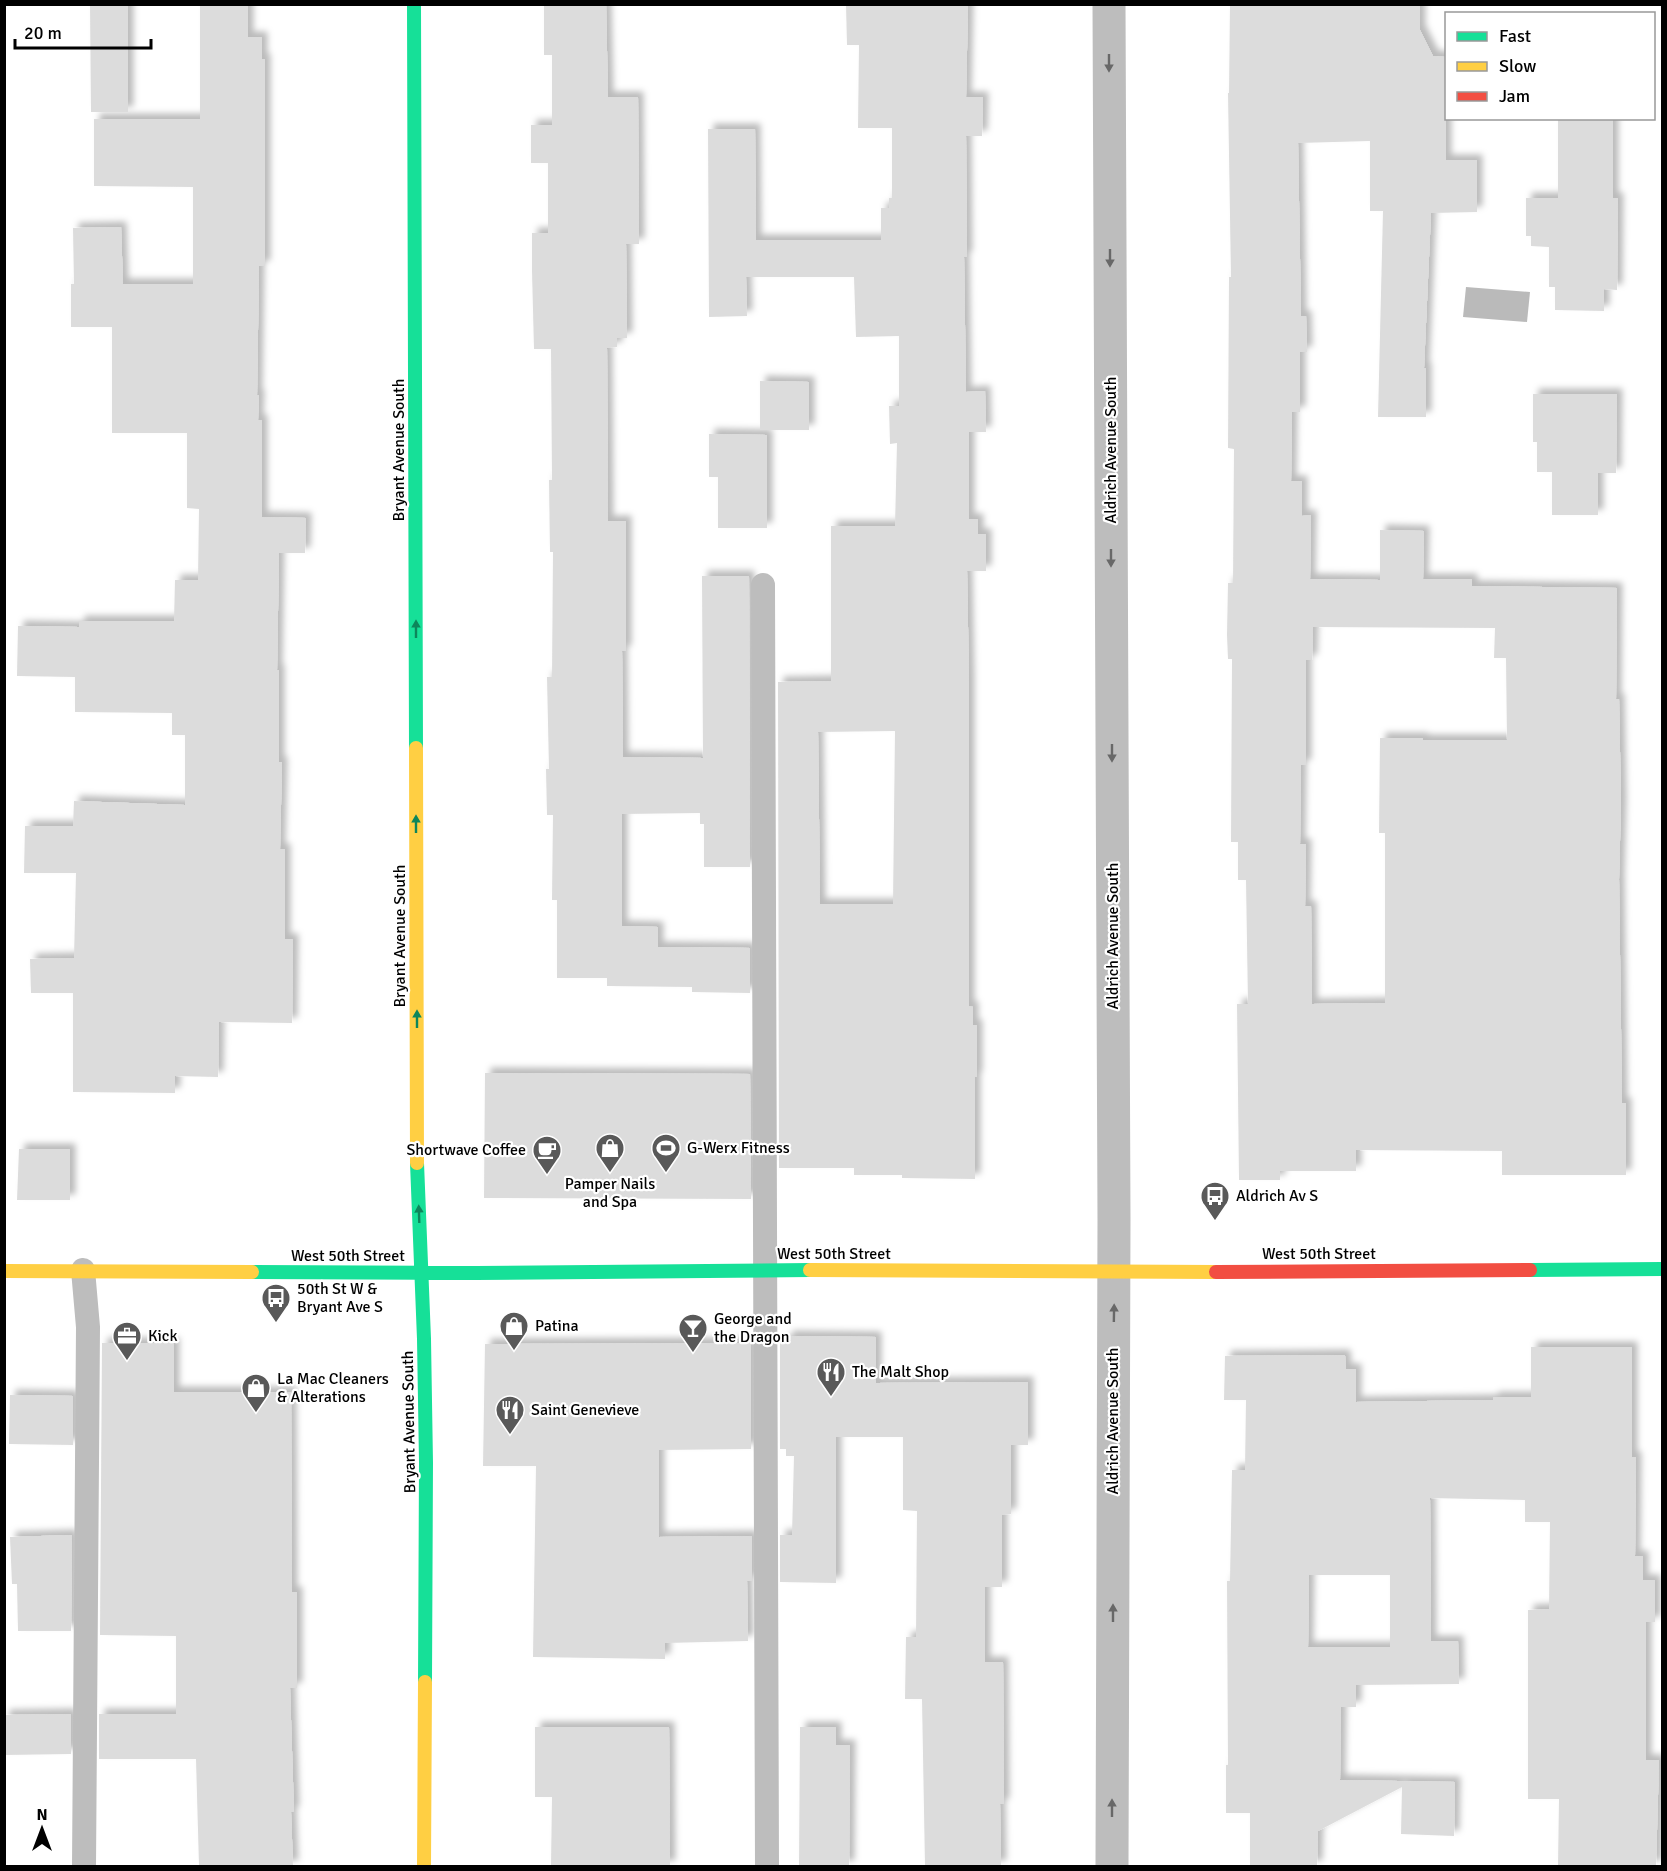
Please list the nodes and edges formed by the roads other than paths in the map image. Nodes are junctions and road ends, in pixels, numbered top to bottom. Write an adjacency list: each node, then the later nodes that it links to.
1 (414, 4): 8 (street, Bryant Avenue South, one-way to 1)
2 (1109, 4): 9 (street, Aldrich Avenue South, one-way to 9)
3 (764, 585): 6 (lane)
4 (1662, 1269): 9 (street, West 50th Street)
5 (83, 1270): 7 (street, West 50th Street); 8 (street, West 50th Street); 10 (lane)
6 (766, 1270): 8 (street, West 50th Street); 9 (street, West 50th Street); 12 (lane)
7 (4, 1271)
8 (421, 1273): 11 (street, Bryant Avenue South)
9 (1114, 1273): 13 (street, Aldrich Avenue South, one-way to 9)
10 (84, 1866)
11 (424, 1866)
12 (767, 1866)
13 (1112, 1866)

